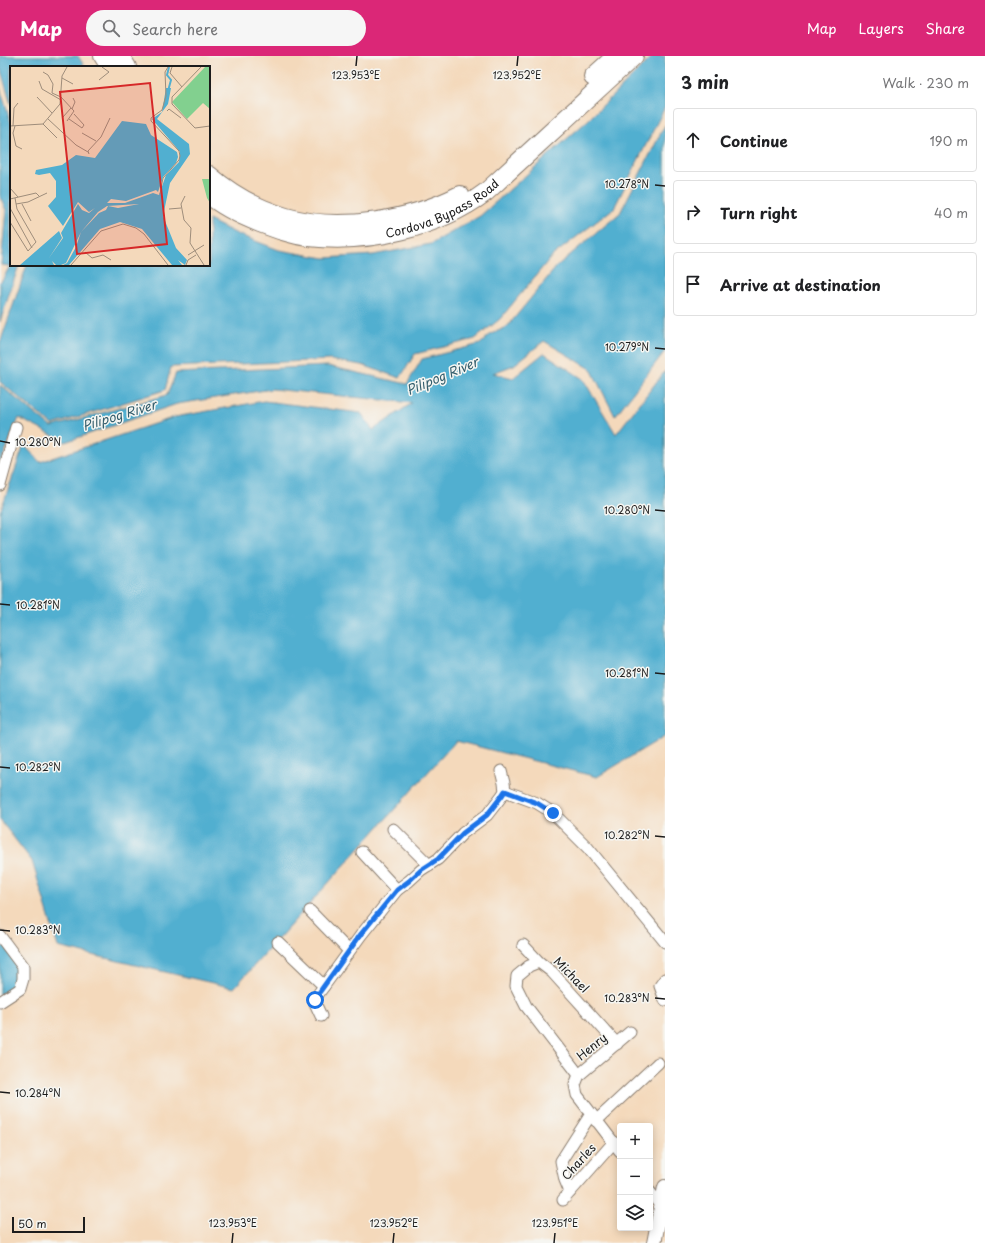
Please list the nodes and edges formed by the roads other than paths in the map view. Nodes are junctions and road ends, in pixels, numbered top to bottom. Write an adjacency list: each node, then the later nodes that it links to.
1 (103, 56): 5 (main road)
2 (120, 56): 6 (main road)
3 (616, 56): 7 (main road, Cordova Bypass Road)
4 (634, 56): 7 (main road, Cordova Bypass Road)
5 (109, 66)
6 (126, 66)
7 (552, 124): 8 (main road, Cordova Bypass Road); 9 (main road, Cordova Bypass Road)
8 (210, 176)
9 (210, 196)
10 (16, 427): 11 (street)
11 (0, 485)
12 (500, 772): 13 (street)
13 (505, 791): 16 (street); 21 (street)
14 (393, 829): 16 (street)
15 (362, 852): 17 (street)
16 (429, 865): 17 (street)
17 (397, 890): 23 (street)
18 (310, 911): 23 (street)
19 (0, 936): 28 (street)
20 (278, 942): 26 (street)
21 (665, 942)
22 (523, 945): 24 (street)
23 (349, 951): 26 (street)
24 (538, 962): 31 (street, Michael); 33 (street, Michael)
25 (665, 979): 27 (street)
26 (324, 986): 29 (street)
27 (665, 1000)
28 (0, 1002)
29 (321, 1016)
30 (630, 1032): 31 (street, Henry)
31 (617, 1044): 33 (street, Henry)
32 (658, 1063): 34 (street)
33 (577, 1080): 34 (street)
34 (594, 1118): 35 (street); 35 (street, Charles)
35 (617, 1146)
36 (665, 1188): 38 (street)
37 (652, 1195): 38 (street)
38 (663, 1208): 39 (street)
39 (654, 1243)

